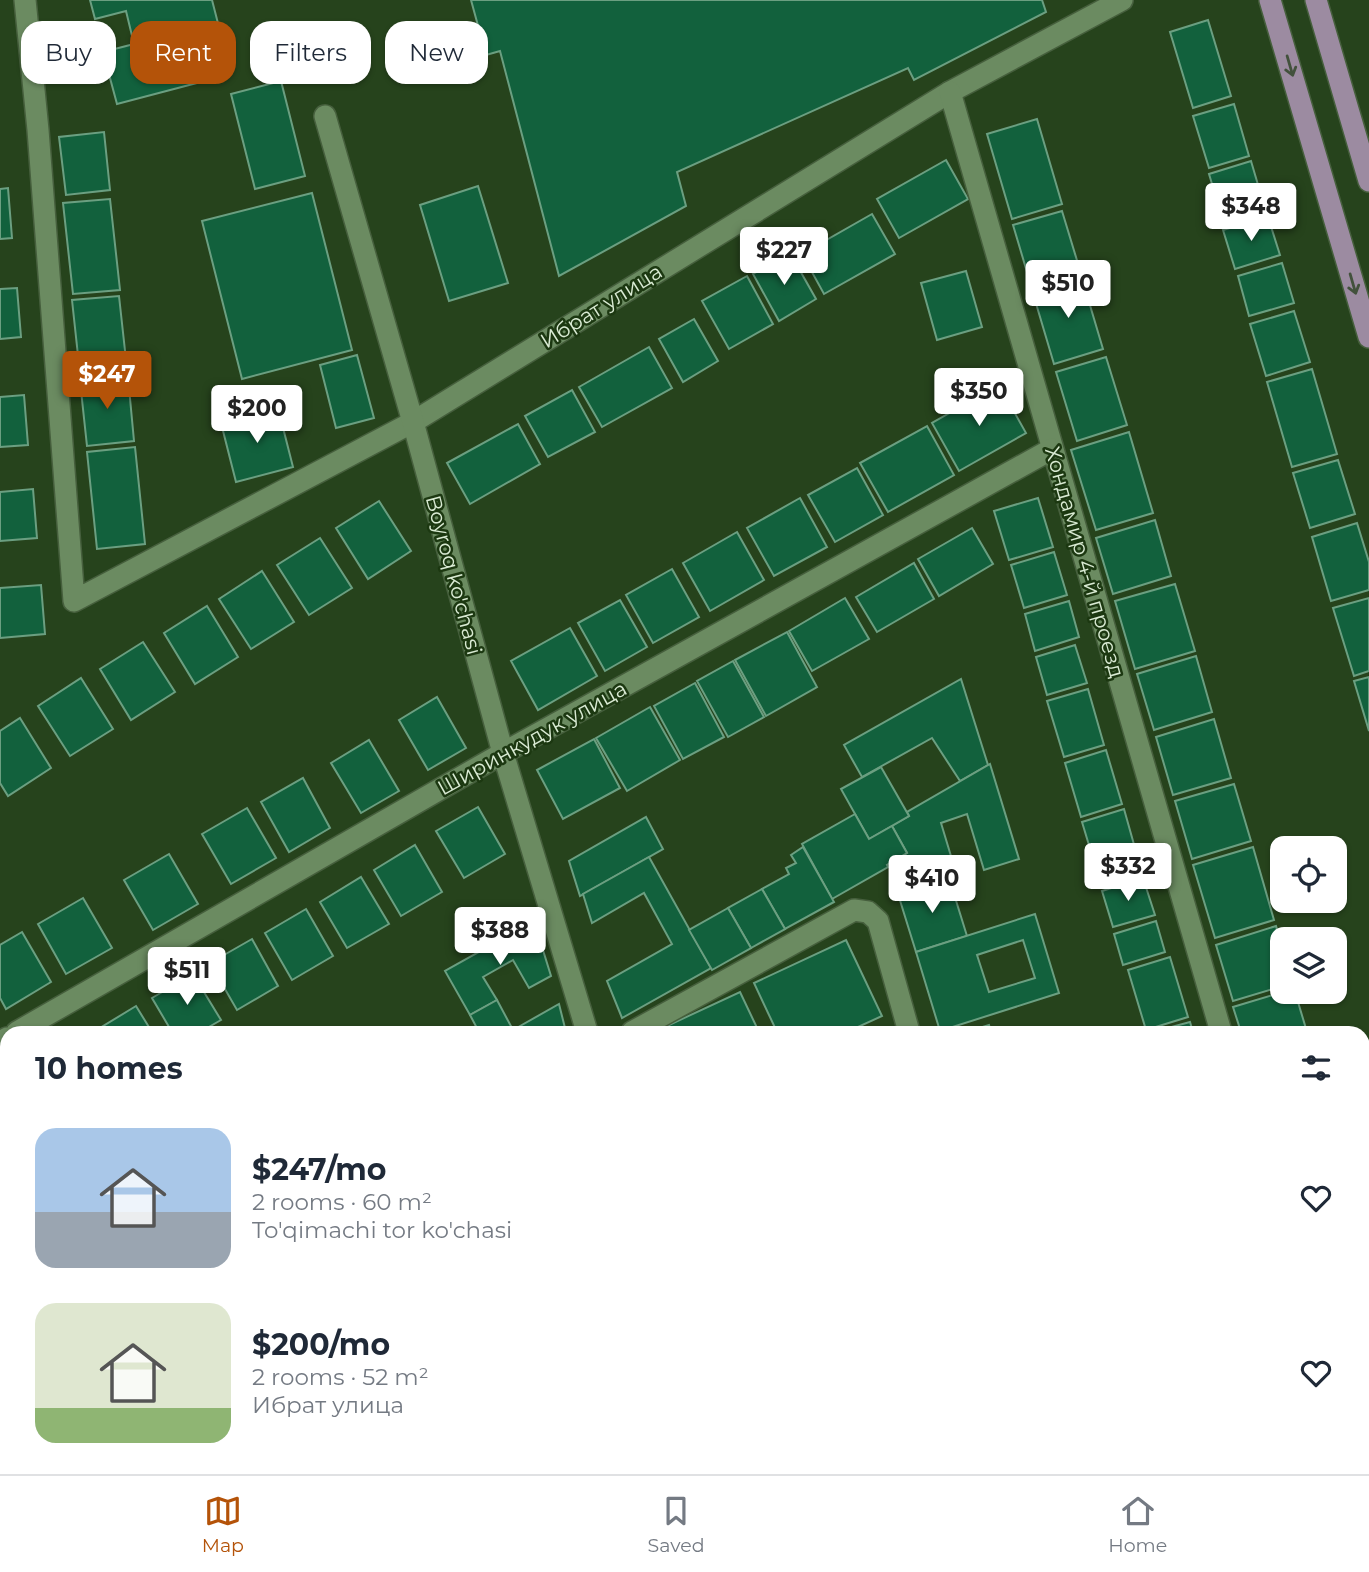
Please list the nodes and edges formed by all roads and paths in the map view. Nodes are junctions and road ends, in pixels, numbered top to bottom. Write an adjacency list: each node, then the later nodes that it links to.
1 (25, 0): 9 (street, Ибрат улица)
2 (1122, 0): 5 (street, Ибрат улица)
3 (1270, 0): 8 (main road, one-way to 8)
4 (1316, 0): 7 (main road)
5 (950, 92): 9 (street, Ибрат улица); 10 (street, Хондамир 4-й проезд)
6 (325, 116): 9 (street, Boyroq ko'chasi)
7 (1369, 181)
8 (1369, 337)
9 (412, 422): 11 (street, Boyroq ko'chasi)
10 (1052, 449): 11 (street, Ширинкудук улица); 16 (street, Хондамир 4-й проезд)
11 (503, 753): 12 (street, Ширинкудук улица); 13 (street, Boyroq ko'chasi)
12 (27, 1026)
13 (585, 1026)
14 (643, 1026): 15 (street)
15 (907, 1026)
16 (1219, 1026)

